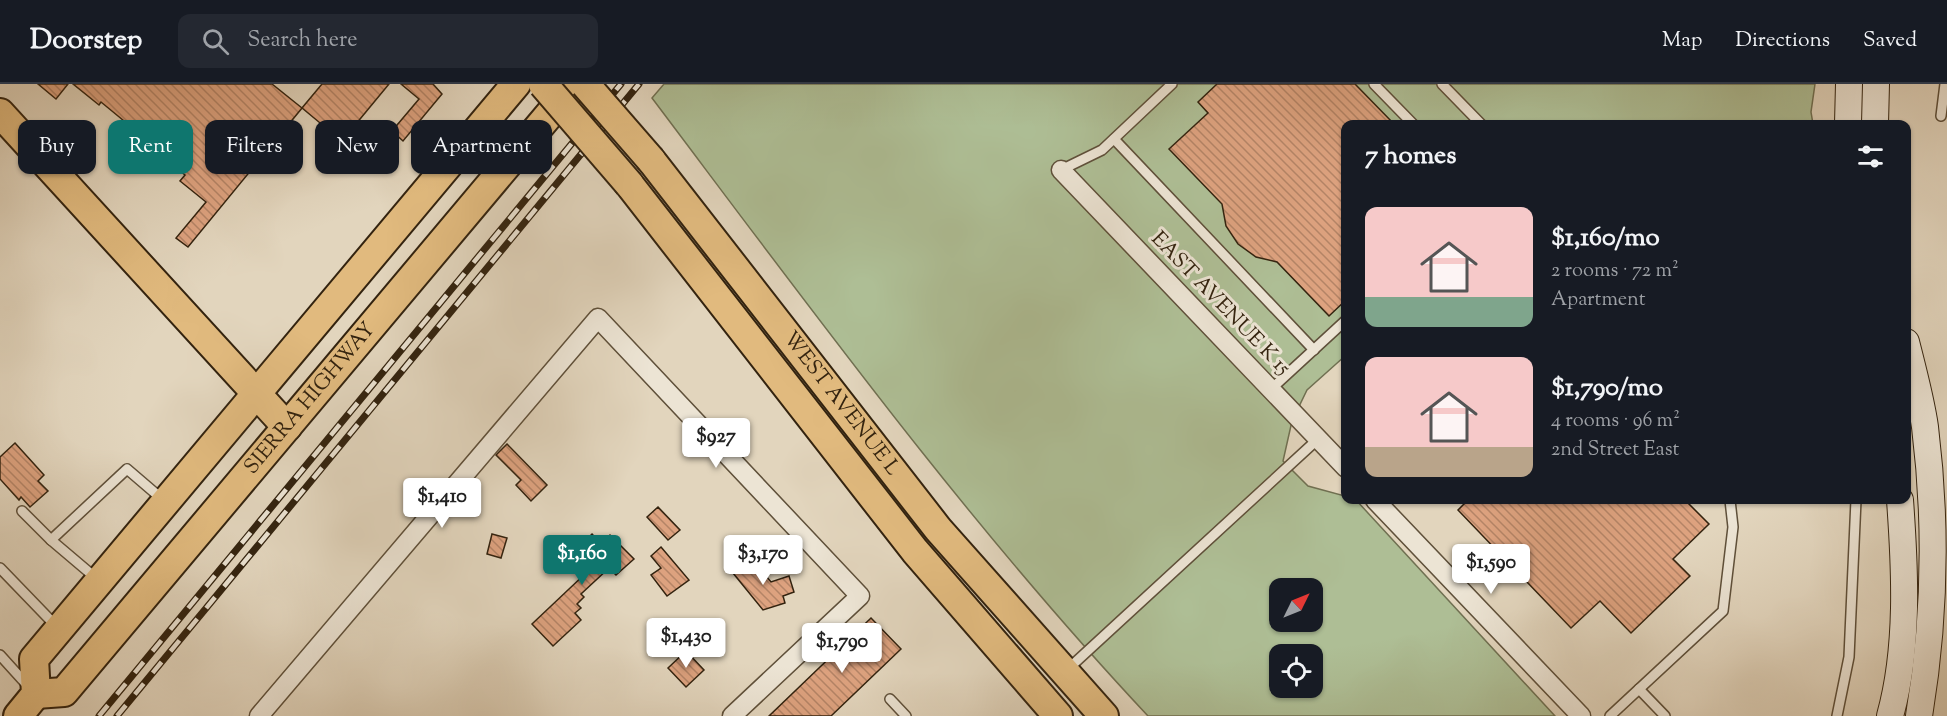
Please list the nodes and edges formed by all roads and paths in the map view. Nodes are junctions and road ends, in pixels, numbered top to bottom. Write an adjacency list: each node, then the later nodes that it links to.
1 (516, 84): 23 (main road)
2 (543, 84): 46 (main road, WEST AVENUE L, bridge)
3 (575, 84): 24 (main road, SIERRA HIGHWAY)
4 (585, 84): 38 (main road, WEST AVENUE L, bridge)
5 (1172, 84): 17 (lane)
6 (1374, 84): 13 (lane)
7 (1442, 84): 14 (lane)
8 (1849, 84): 15 (main road)
9 (1876, 84): 16 (main road)
10 (1945, 84): 12 (lane)
11 (0, 113): 23 (main road)
12 (1941, 116)
13 (1409, 120)
14 (1477, 120)
15 (1848, 120)
16 (1875, 120)
17 (1114, 139): 18 (lane); 20 (lane)
18 (1061, 170): 22 (street, EAST AVENUE K 15)
19 (1341, 325): 20 (lane)
20 (1314, 350): 22 (lane)
21 (1911, 365): 53 (main road)
22 (1270, 390): 25 (street, EAST AVENUE K 15)
23 (258, 392): 24 (main road); 27 (main road)
24 (287, 427): 40 (main road, SIERRA HIGHWAY)
25 (1317, 439): 26 (street, EAST AVENUE K 15); 38 (lane)
26 (1341, 463)
27 (166, 503): 33 (lane); 35 (main road)
28 (1379, 504): 48 (street)
29 (1730, 504): 39 (lane)
30 (1856, 504): 51 (lane)
31 (1900, 504): 52 (main road)
32 (22, 511): 33 (lane)
33 (51, 540): 35 (lane)
34 (0, 568): 36 (lane)
35 (100, 581): 36 (main road)
36 (59, 630): 40 (main road)
37 (0, 655): 40 (lane)
38 (1063, 673): 47 (main road, WEST AVENUE L)
39 (1640, 689): 49 (lane); 50 (lane)
40 (36, 694): 42 (main road)
41 (890, 699): 45 (lane)
42 (18, 716)
43 (259, 716): 44 (street)
44 (732, 716)
45 (906, 716)
46 (1058, 716)
47 (1104, 716)
48 (1581, 716)
49 (1610, 716)
50 (1665, 716)
51 (1838, 716)
52 (1890, 716)
53 (1919, 716)

